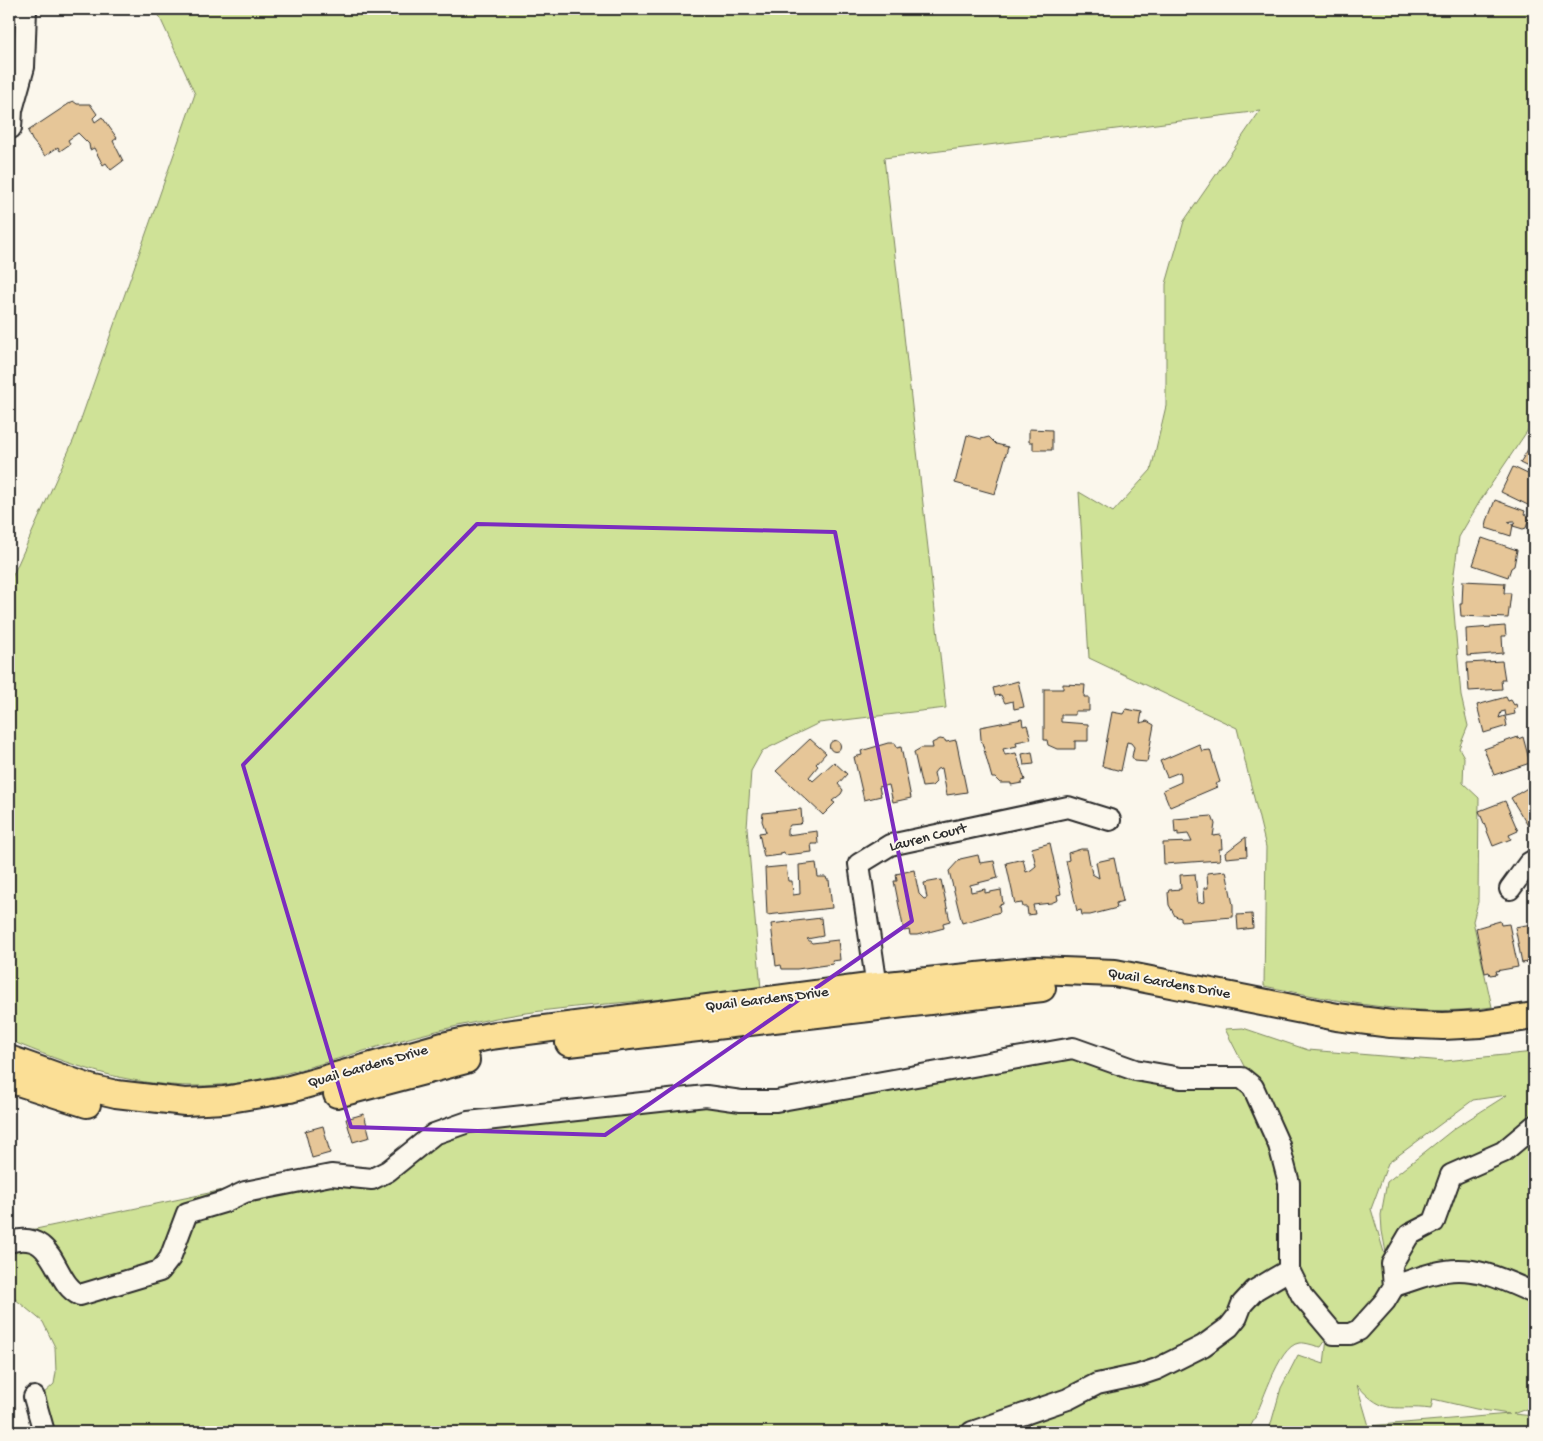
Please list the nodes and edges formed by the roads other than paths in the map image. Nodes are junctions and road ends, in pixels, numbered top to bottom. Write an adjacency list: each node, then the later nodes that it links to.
1 (26, 9): 2 (street)
2 (11, 128)
3 (1110, 820): 6 (street, Lauren Court)
4 (1534, 860): 5 (street)
5 (1510, 889)
6 (878, 996): 7 (main road, Quail Gardens Drive); 8 (main road, Quail Gardens Drive); 9 (main road, Quail Gardens Drive); 10 (main road, Quail Gardens Drive)
7 (1534, 1016)
8 (1534, 1034)
9 (9, 1059)
10 (9, 1079)
11 (1534, 1126): 14 (street)
12 (9, 1242): 13 (street)
13 (1289, 1270): 14 (street); 18 (street)
14 (1394, 1286): 15 (street)
15 (1534, 1294)
16 (34, 1397): 17 (street)
17 (44, 1432)
18 (972, 1432)

